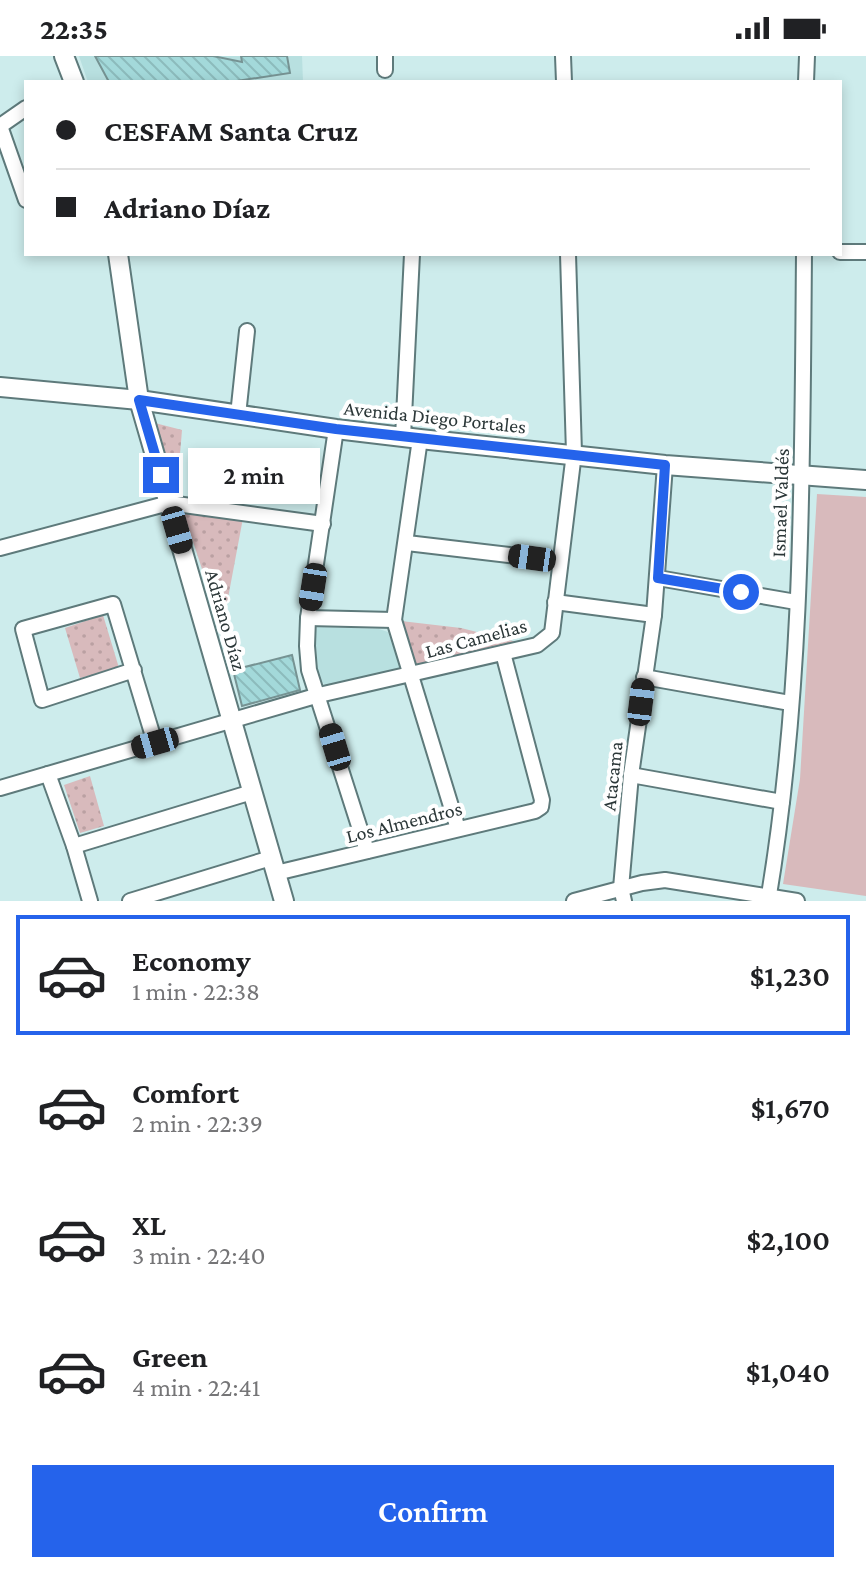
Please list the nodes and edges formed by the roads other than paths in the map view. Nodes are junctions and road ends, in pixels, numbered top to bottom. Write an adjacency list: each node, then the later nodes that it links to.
1 (64, 56): 4 (main road)
2 (563, 56): 5 (street)
3 (807, 56): 6 (street)
4 (69, 80)
5 (564, 80)
6 (806, 80)
7 (24, 109): 8 (street)
8 (0, 126): 9 (street)
9 (24, 194)
10 (842, 252): 11 (street)
11 (866, 252)
12 (118, 256): 18 (main road, Adriano Díaz)
13 (412, 256): 21 (street)
14 (568, 256): 22 (street, Las Camelias)
15 (804, 256): 24 (street, Ismael Valdés)
16 (247, 331): 19 (street)
17 (0, 387): 18 (main road, Avenida Diego Portales)
18 (139, 400): 19 (main road, Avenida Diego Portales); 26 (main road, Adriano Díaz)
19 (238, 415): 20 (main road, Avenida Diego Portales)
20 (336, 429): 21 (main road, Avenida Diego Portales); 27 (street)
21 (412, 438): 22 (main road, Avenida Diego Portales); 28 (street)
22 (574, 453): 23 (main road, Avenida Diego Portales); 30 (street, Las Camelias)
23 (665, 465): 24 (main road, Avenida Diego Portales); 31 (street, Atacama)
24 (802, 475): 25 (main road, Avenida Diego Portales); 33 (street, Ismael Valdés)
25 (866, 480)
26 (169, 503): 27 (street); 29 (street); 43 (main road, Adriano Díaz)
27 (323, 524): 35 (street)
28 (407, 543): 30 (street); 36 (street)
29 (0, 548)
30 (560, 561): 32 (street, Las Camelias)
31 (658, 578): 33 (street); 34 (street, Atacama)
32 (555, 602): 34 (street); 37 (street, Las Camelias)
33 (796, 602): 42 (street, Ismael Valdés)
34 (654, 615): 40 (street, Atacama)
35 (308, 618): 36 (street); 41 (street)
36 (394, 620): 39 (street)
37 (503, 653): 39 (street, Las Camelias); 50 (street, Los Almendros)
38 (134, 670): 38 (street); 44 (street)
39 (410, 676): 41 (street, Las Camelias); 50 (street)
40 (644, 677): 42 (street); 46 (street, Atacama)
41 (319, 695): 43 (street, Las Camelias); 52 (street)
42 (790, 703): 49 (street, Ismael Valdés)
43 (232, 720): 44 (street, Las Camelias); 48 (main road, Adriano Díaz)
44 (155, 743): 45 (street, Las Camelias)
45 (48, 774): 47 (street, Las Camelias); 51 (street)
46 (631, 775): 49 (street); 54 (street, Atacama)
47 (0, 788)
48 (252, 792): 51 (street); 53 (main road, Adriano Díaz)
49 (782, 802): 55 (street, Ismael Valdés)
50 (458, 829): 52 (street, Los Almendros)
51 (74, 846): 56 (street)
52 (367, 851): 53 (street, Los Almendros)
53 (274, 866): 57 (street, Los Almendros); 58 (main road, Adriano Díaz)
54 (623, 894): 55 (street); 59 (street)
55 (768, 898): 60 (street)
56 (90, 901)
57 (130, 901)
58 (284, 901)
59 (574, 901)
60 (797, 901)

